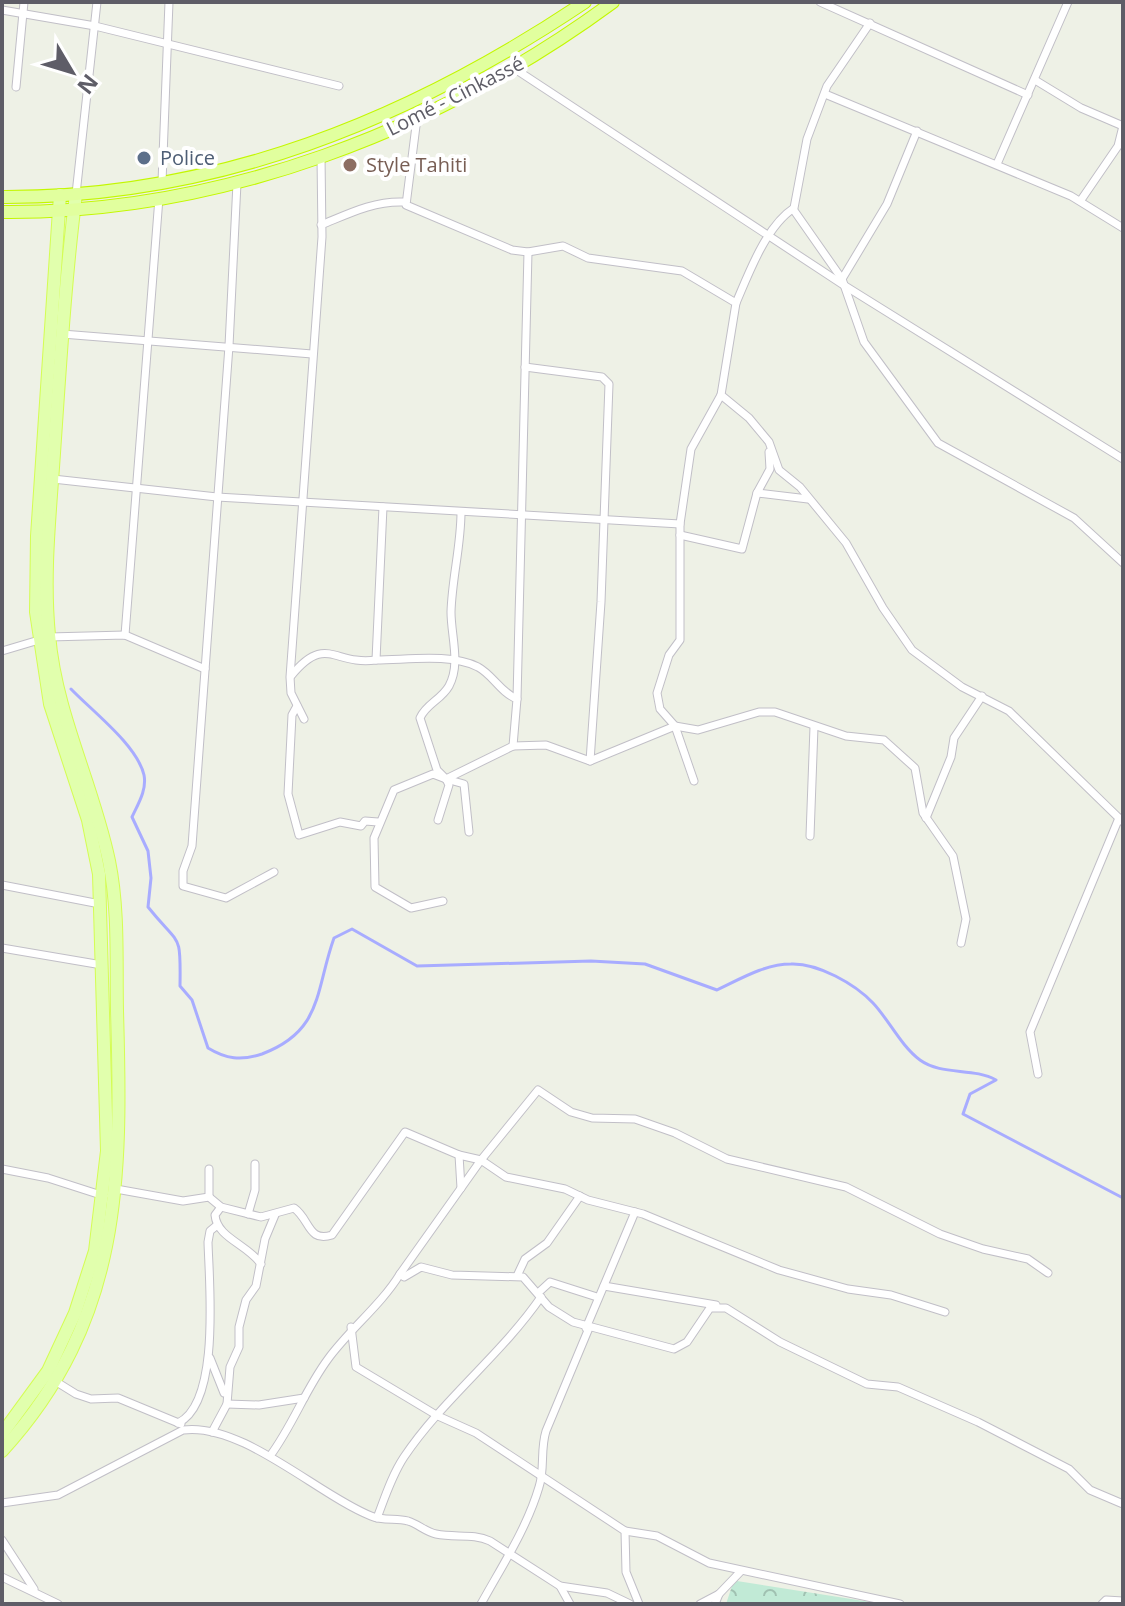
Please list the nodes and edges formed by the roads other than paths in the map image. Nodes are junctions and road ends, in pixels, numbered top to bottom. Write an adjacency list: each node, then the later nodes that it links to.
1 (24, 2): 9 (street)
2 (97, 2): 11 (street)
3 (169, 2): 12 (street)
4 (585, 2): 24 (highway, Lomé - Cinkassé)
5 (613, 2): 13 (highway, Lomé - Cinkassé)
6 (820, 2): 10 (street)
7 (1068, 2): 14 (street)
8 (2, 10): 9 (street)
9 (23, 14): 11 (street); 16 (street)
10 (870, 23): 17 (street); 18 (street)
11 (95, 26): 12 (street); 26 (street)
12 (167, 44): 15 (street); 24 (street)
13 (515, 69): 19 (highway, Lomé - Cinkassé); 38 (street)
14 (1035, 80): 18 (street); 20 (street)
15 (339, 86)
16 (16, 87)
17 (825, 94): 21 (street); 33 (street)
18 (1028, 95): 23 (street)
19 (417, 118): 22 (highway, Lomé - Cinkassé); 31 (street)
20 (1123, 126): 30 (street)
21 (917, 131): 23 (street); 40 (street)
22 (321, 156): 25 (highway, Lomé - Cinkassé); 36 (street)
23 (997, 164): 37 (street)
24 (162, 182): 26 (highway, Lomé - Cinkassé)
25 (237, 183): 29 (highway, Lomé - Cinkassé); 44 (street)
26 (76, 194): 27 (highway, Lomé - Cinkassé); 32 (main road)
27 (60, 195): 28 (highway, Lomé - Cinkassé); 34 (main road)
28 (2, 197)
29 (159, 198): 32 (highway, Lomé - Cinkassé); 43 (street)
30 (1081, 200)
31 (403, 202): 36 (street); 39 (street)
32 (74, 209): 34 (highway, Lomé - Cinkassé); 42 (main road)
33 (793, 209): 38 (street); 40 (street)
34 (59, 211): 35 (highway, Lomé - Cinkassé); 64 (main road)
35 (2, 212)
36 (321, 225): 45 (street)
37 (1123, 228)
38 (771, 236): 40 (street); 41 (street)
39 (528, 252): 41 (street); 46 (street)
40 (842, 282): 49 (street); 62 (street)
41 (736, 303): 47 (street)
42 (62, 334): 43 (street); 50 (main road)
43 (148, 340): 44 (street); 51 (street)
44 (229, 346): 45 (street); 53 (street)
45 (312, 354): 54 (street)
46 (525, 367): 58 (street); 59 (street)
47 (721, 395): 48 (street); 60 (street)
48 (769, 442): 52 (street); 55 (street)
49 (1123, 459)
50 (53, 479): 51 (street); 64 (main road)
51 (136, 488): 53 (street); 63 (street)
52 (757, 493): 55 (street); 61 (street)
53 (217, 497): 54 (street); 68 (street)
54 (300, 499): 56 (street); 69 (street)
55 (808, 499): 70 (street)
56 (383, 507): 57 (street); 66 (street)
57 (461, 512): 58 (street); 67 (street)
58 (521, 516): 59 (street); 71 (street)
59 (604, 519): 60 (street); 79 (street)
60 (680, 524): 61 (street)
61 (680, 535): 73 (street)
62 (1123, 563)
63 (125, 635): 64 (street); 68 (street)
64 (44, 638): 65 (street); 91 (main road); 102 (main road)
65 (2, 651)
66 (376, 660): 67 (street); 69 (street)
67 (455, 660): 71 (street); 80 (street)
68 (205, 669): 88 (street)
69 (290, 677): 72 (street)
70 (982, 696): 82 (street); 84 (street)
71 (517, 699): 78 (street)
72 (297, 706): 74 (street); 85 (street)
73 (667, 717): 75 (street); 77 (street)
74 (304, 719)
75 (675, 726): 76 (street); 77 (street); 81 (street)
76 (814, 727): 82 (street); 87 (street)
77 (662, 732): 79 (street)
78 (513, 746): 79 (street); 80 (street)
79 (590, 761)
80 (446, 779): 83 (street); 85 (street); 86 (street)
81 (694, 781)
82 (926, 818): 92 (street)
83 (438, 820)
84 (1121, 820): 95 (street)
85 (378, 822): 90 (street)
86 (469, 832)
87 (810, 836)
88 (274, 872)
89 (2, 885): 91 (street)
90 (443, 901)
91 (102, 904): 94 (main road)
92 (961, 943)
93 (2, 948): 94 (street)
94 (104, 965): 103 (main road)
95 (1038, 1074)
96 (459, 1155): 97 (street); 101 (street); 109 (street)
97 (481, 1160): 101 (street); 104 (street); 112 (street)
98 (255, 1164): 108 (street)
99 (2, 1169): 103 (street)
100 (209, 1169): 105 (street)
101 (461, 1188): 113 (street)
102 (116, 1189): 105 (street); 123 (main road)
103 (104, 1196): 130 (main road)
104 (580, 1196): 107 (street); 114 (street)
105 (209, 1197): 106 (street)
106 (221, 1207): 108 (street); 110 (street)
107 (635, 1212): 115 (street); 119 (street)
108 (248, 1214): 109 (street)
109 (275, 1215): 111 (street)
110 (216, 1226): 111 (street); 122 (street)
111 (261, 1264): 125 (street)
112 (1048, 1273)
113 (400, 1274): 114 (street); 120 (street)
114 (517, 1276): 116 (street)
115 (604, 1286): 117 (street); 118 (street)
116 (540, 1295): 117 (street); 121 (street); 126 (street)
117 (597, 1297): 121 (street)
118 (716, 1305): 121 (street); 135 (street)
119 (945, 1312)
120 (351, 1327): 124 (street); 126 (street)
121 (588, 1328): 133 (street)
122 (210, 1358): 125 (street); 127 (street)
123 (55, 1381): 127 (street); 131 (main road)
124 (304, 1398): 125 (street); 132 (street)
125 (227, 1402): 129 (street)
126 (438, 1416): 133 (street); 136 (street)
127 (178, 1423): 128 (street)
128 (194, 1429): 129 (street); 134 (street)
129 (212, 1432): 132 (street)
130 (2, 1434)
131 (2, 1451)
132 (270, 1456): 136 (street)
133 (541, 1474): 137 (street); 139 (street)
134 (2, 1503)
135 (1123, 1504)
136 (377, 1518): 139 (street)
137 (625, 1531): 140 (street); 150 (street)
138 (2, 1540): 143 (street)
139 (509, 1553): 142 (street); 147 (street)
140 (741, 1571): 144 (street); 153 (street)
141 (2, 1577): 143 (street)
142 (560, 1586): 148 (street); 149 (street)
143 (35, 1591): 146 (street)
144 (719, 1594): 151 (street); 152 (street)
145 (1123, 1601): 154 (street)
146 (58, 1604)
147 (481, 1604)
148 (570, 1604)
149 (630, 1604)
150 (639, 1604)
151 (700, 1604)
152 (715, 1604)
153 (900, 1604)
154 (1102, 1604)

